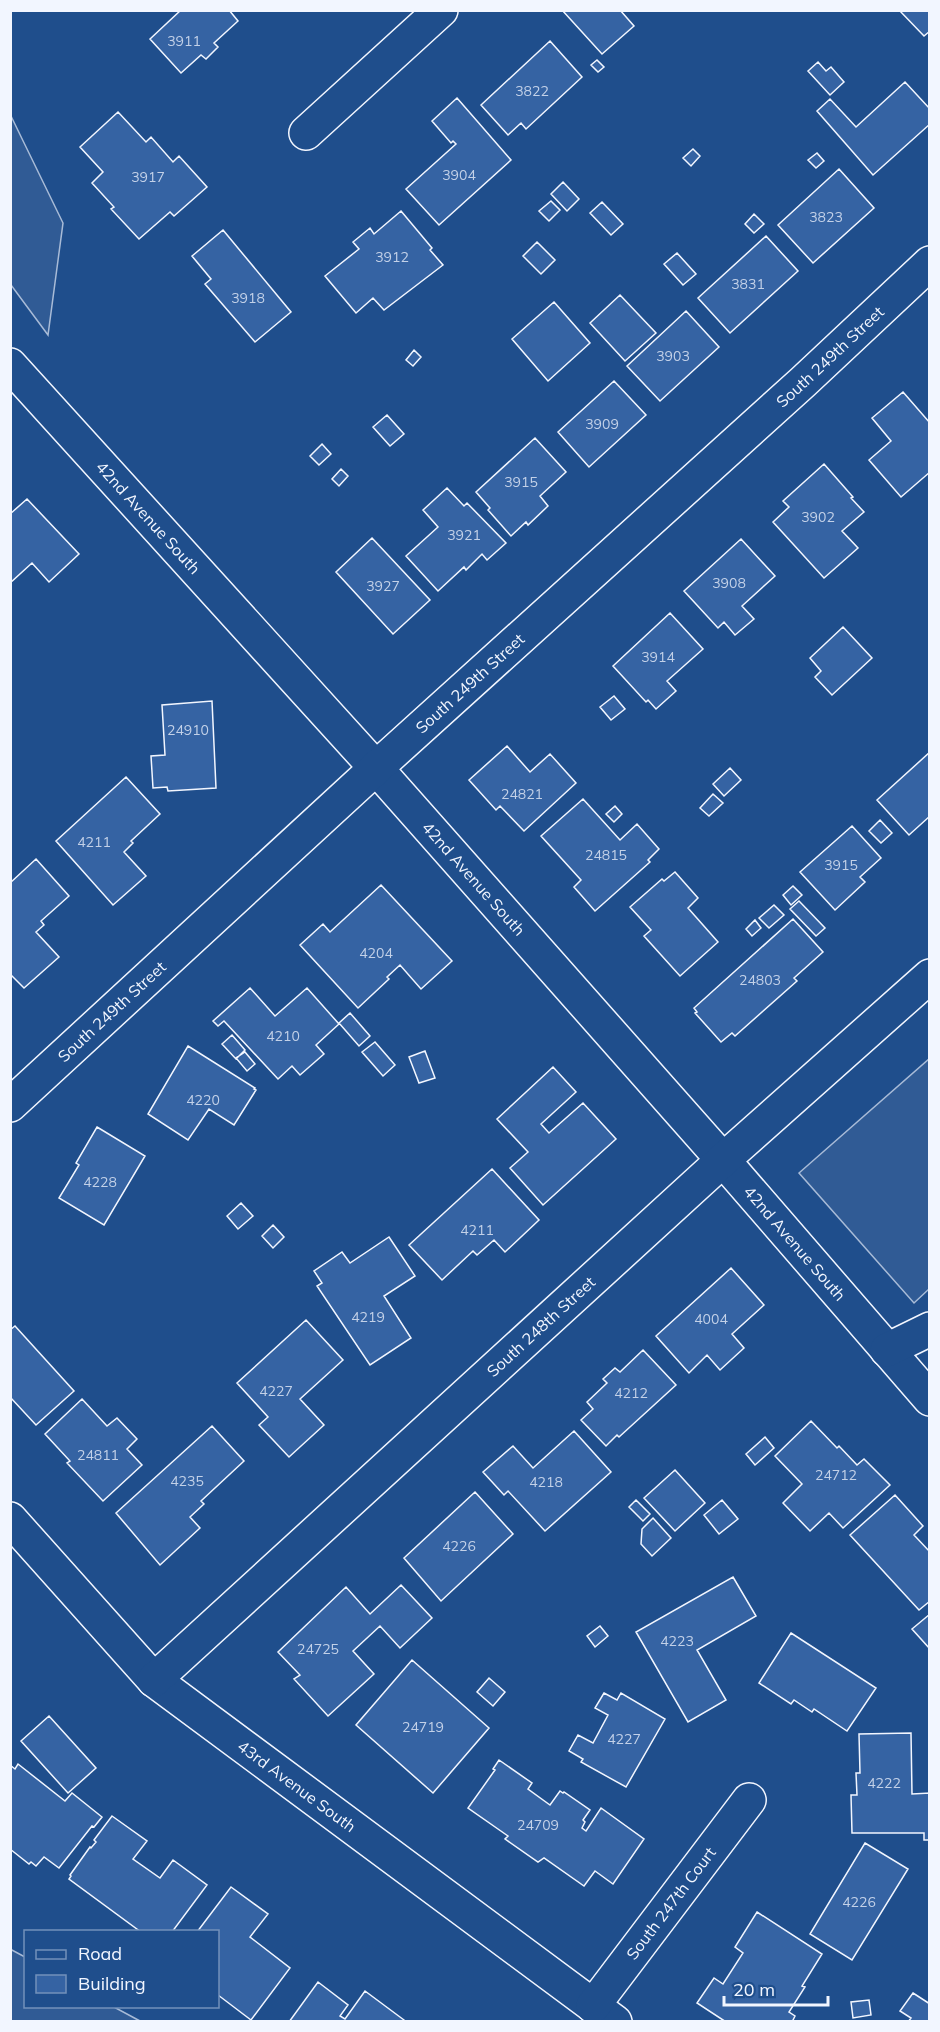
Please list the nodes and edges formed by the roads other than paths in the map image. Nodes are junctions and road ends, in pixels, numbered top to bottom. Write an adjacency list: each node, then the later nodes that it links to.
1 (441, 10): 2 (street)
2 (306, 133)
3 (930, 263): 5 (street, South 249th Street)
4 (17, 385): 5 (street, 42nd Avenue South)
5 (376, 768): 7 (street, South 249th Street); 8 (street, 42nd Avenue South)
6 (929, 977): 8 (street, South 248th Street)
7 (10, 1105)
8 (723, 1160): 10 (street, 42nd Avenue South); 13 (street, South 248th Street)
9 (930, 1329): 10 (street)
10 (887, 1350): 11 (street, 42nd Avenue South)
11 (930, 1400)
12 (10, 1518): 13 (street, 43rd Avenue South)
13 (154, 1680): 15 (street, 43rd Avenue South)
14 (749, 1800): 15 (street, South 247th Court)
15 (604, 2014)

